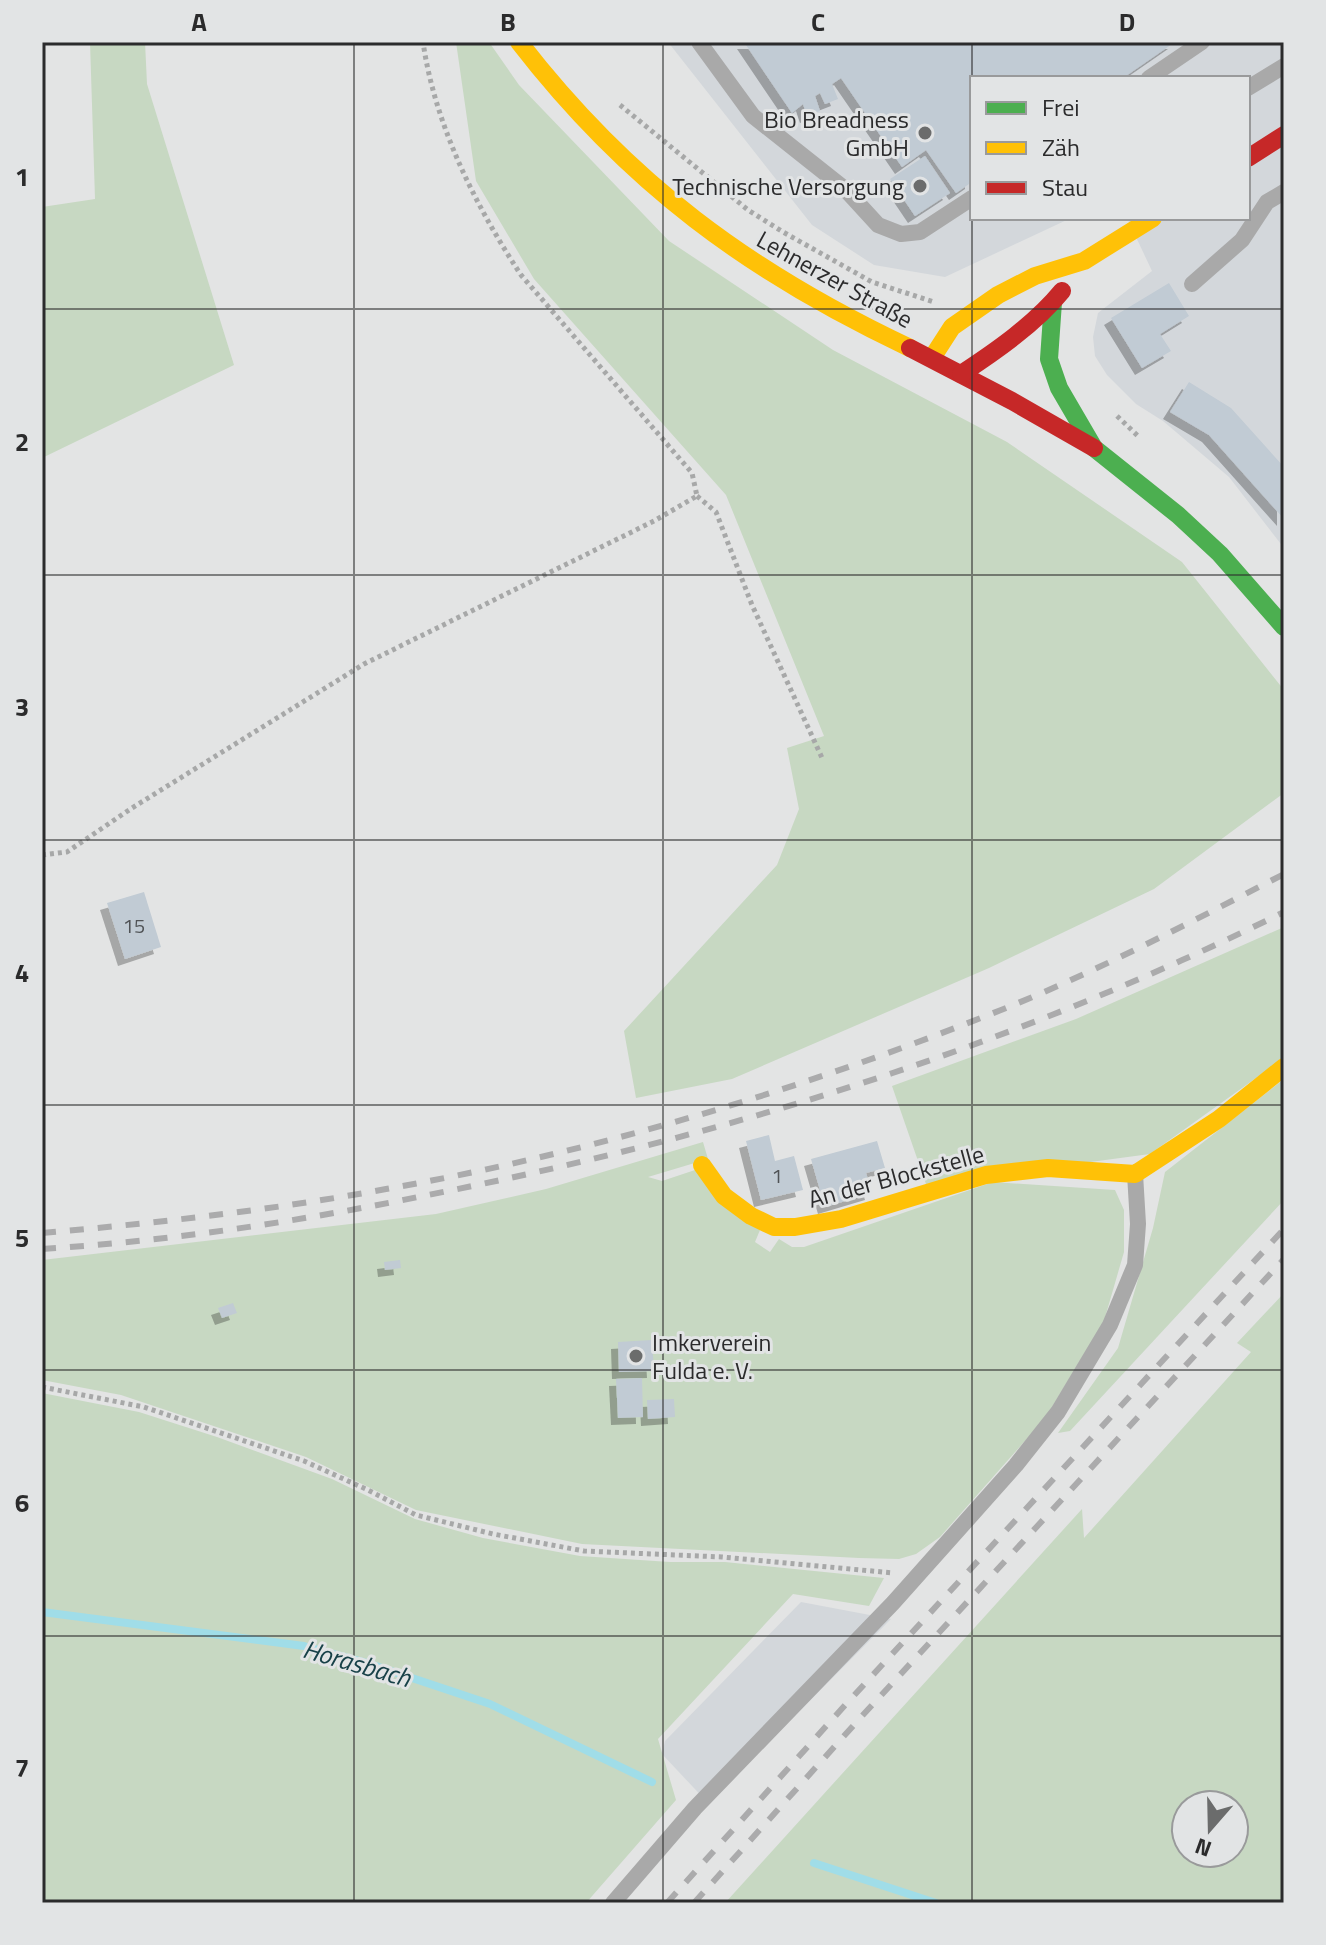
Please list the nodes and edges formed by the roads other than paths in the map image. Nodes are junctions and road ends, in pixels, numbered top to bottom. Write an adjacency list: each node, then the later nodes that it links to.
1 (519, 42): 15 (street, Lehnerzer Straße)
2 (699, 42): 10 (lane)
3 (1202, 42): 5 (lane)
4 (1284, 66): 6 (lane)
5 (1152, 76)
6 (1250, 87)
7 (1284, 135): 8 (street)
8 (1250, 157)
9 (1284, 192): 13 (lane)
10 (970, 199)
11 (1150, 220): 12 (street)
12 (1084, 261): 14 (street); 15 (street)
13 (1192, 284)
14 (1053, 302): 16 (street); 17 (street)
15 (932, 358): 16 (street, Lehnerzer Straße)
16 (961, 374): 17 (street, Lehnerzer Straße)
17 (1094, 448): 18 (street)
18 (1284, 627)
19 (1284, 1067): 21 (street)
20 (702, 1165): 21 (street, An der Blockstelle)
21 (1135, 1174): 22 (lane)
22 (613, 1903)

